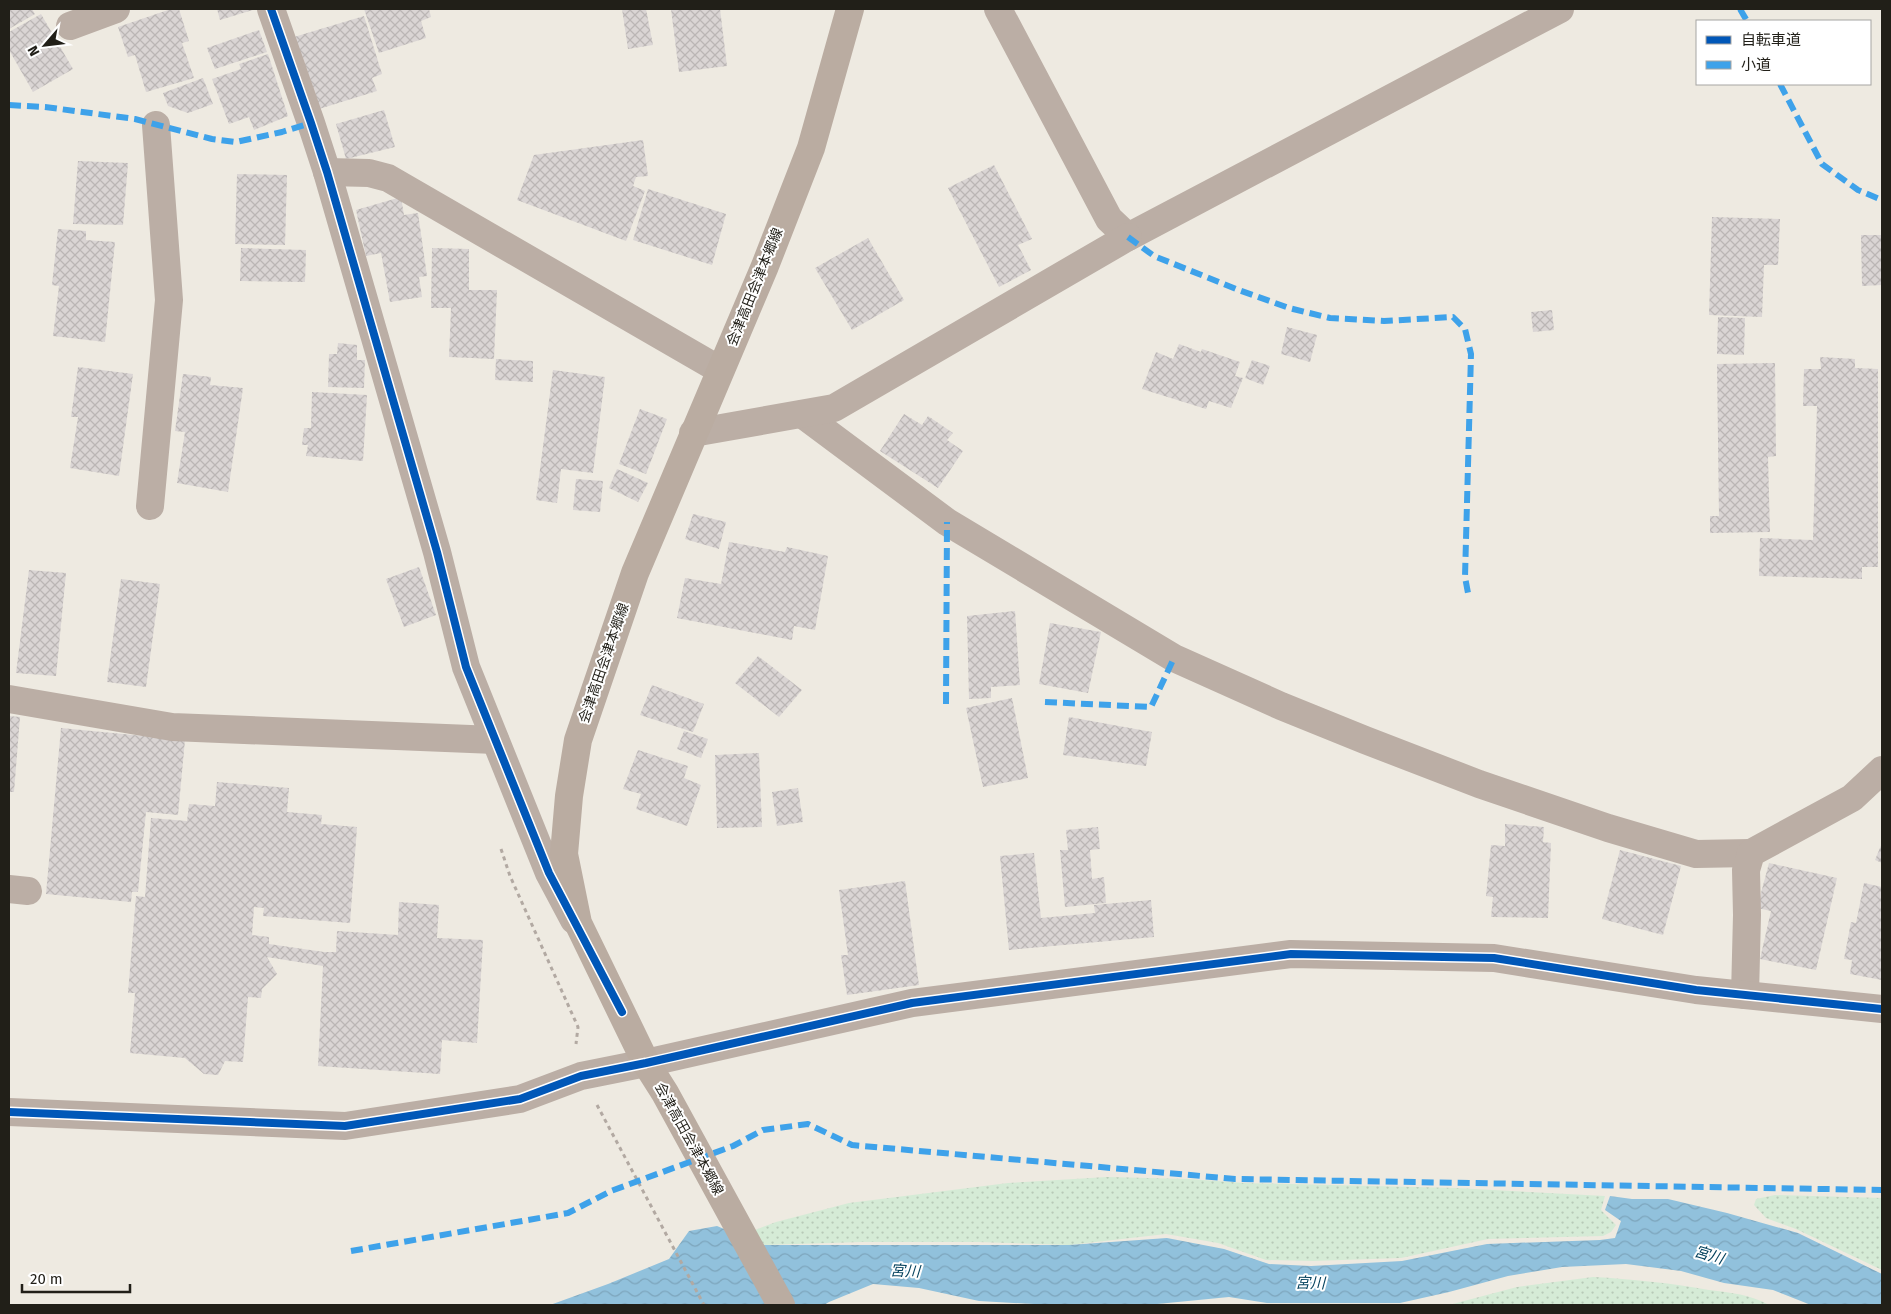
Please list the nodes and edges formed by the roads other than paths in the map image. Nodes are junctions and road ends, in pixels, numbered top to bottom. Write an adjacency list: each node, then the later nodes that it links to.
1 (116, 9): 6 (street)
2 (271, 9): 8 (street)
3 (850, 9): 10 (main road, 会津高田会津本郷線)
4 (998, 9): 9 (street)
5 (1560, 9): 9 (street)
6 (70, 26)
7 (156, 125): 13 (street)
8 (326, 172): 10 (street); 15 (street)
9 (1128, 237): 11 (street)
10 (720, 370): 12 (main road, 会津高田会津本郷線)
11 (802, 414): 12 (street); 17 (street)
12 (693, 432): 20 (main road, 会津高田会津本郷線)
13 (150, 506)
14 (9, 699): 15 (street)
15 (495, 740): 20 (street)
16 (1882, 770): 17 (street)
17 (1751, 853): 18 (street)
18 (1745, 995): 19 (street); 21 (street)
19 (1882, 1009)
20 (622, 1012): 21 (main road, 会津高田会津本郷線)
21 (646, 1063): 22 (street); 23 (main road, 会津高田会津本郷線)
22 (9, 1112)
23 (780, 1305)

